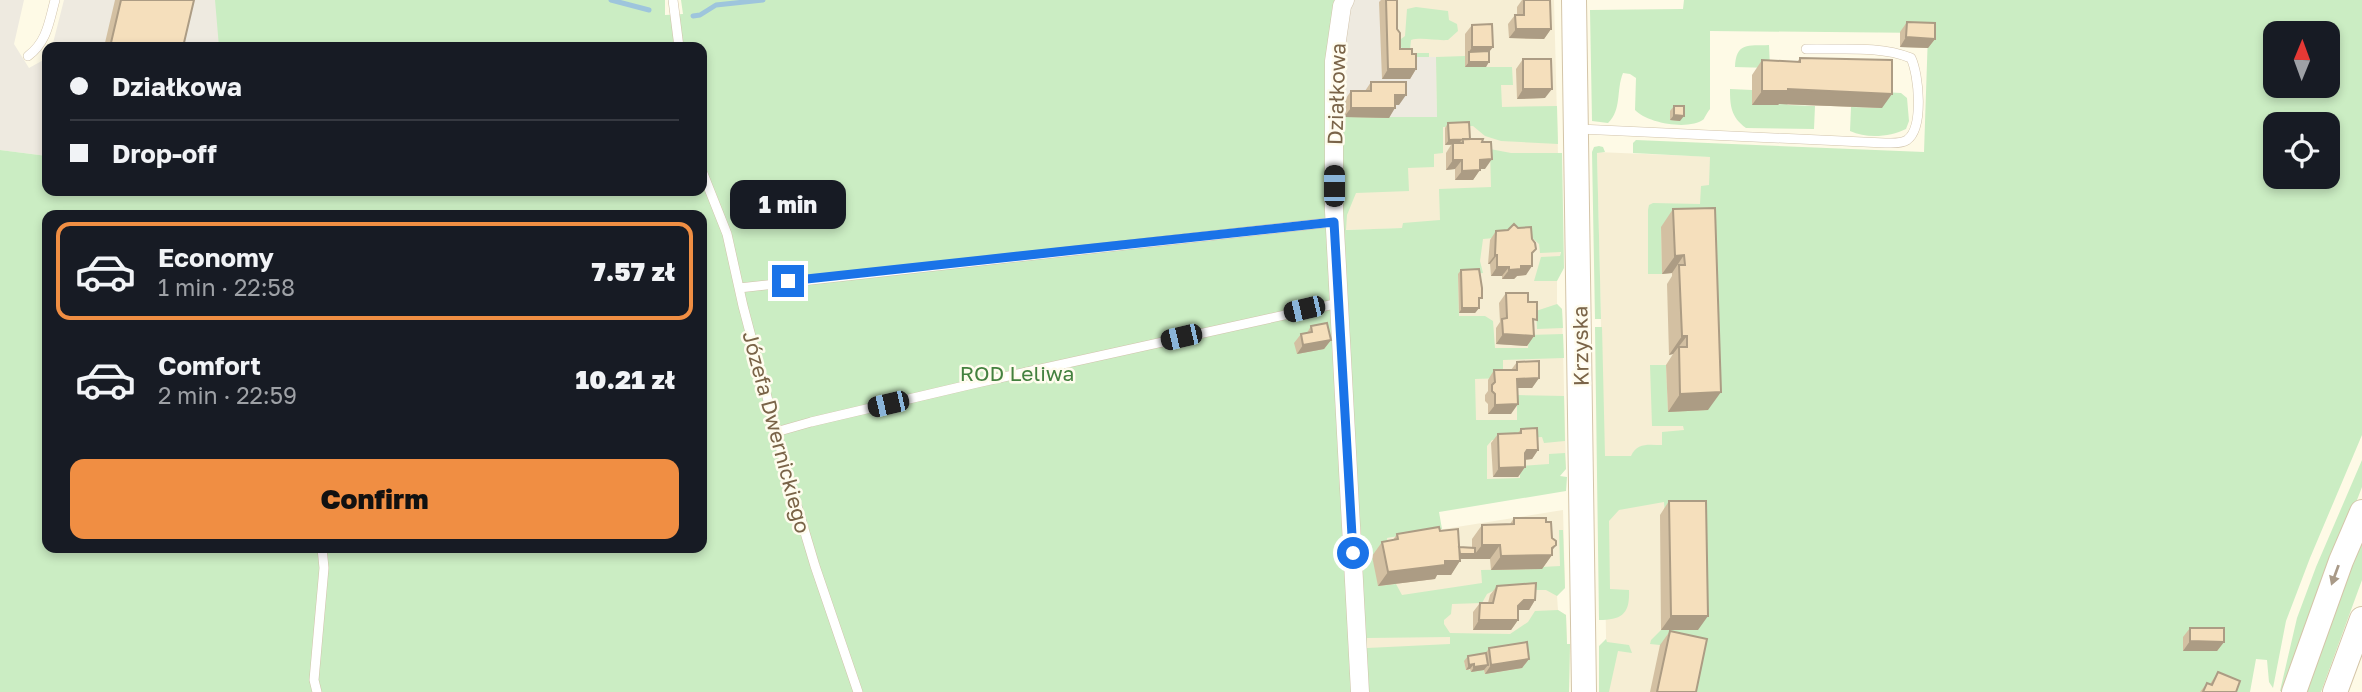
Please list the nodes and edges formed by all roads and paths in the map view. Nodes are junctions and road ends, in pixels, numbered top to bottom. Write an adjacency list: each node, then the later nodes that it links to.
1 (55, 0): 5 (lane)
2 (673, 0): 7 (lane)
3 (1345, 0): 12 (street, Działkowa)
4 (1574, 0): 10 (street, Krzyska)
5 (42, 42)
6 (42, 42): 9 (lane)
7 (678, 42)
8 (1806, 49): 10 (lane)
9 (28, 56)
10 (1577, 129): 22 (street, Krzyska)
11 (707, 184): 13 (lane, Józefa Dwernickiego)
12 (1334, 222): 13 (lane); 14 (street, Działkowa)
13 (739, 288): 15 (lane, Józefa Dwernickiego)
14 (1339, 303): 15 (lane); 21 (street, Działkowa)
15 (776, 432): 20 (lane, Józefa Dwernickiego)
16 (2362, 512): 23 (street, one-way to 23)
17 (322, 553): 19 (lane)
18 (2362, 619): 24 (street)
19 (317, 692)
20 (858, 692)
21 (1360, 692)
22 (1584, 692)
23 (2294, 692)
24 (2335, 692)

